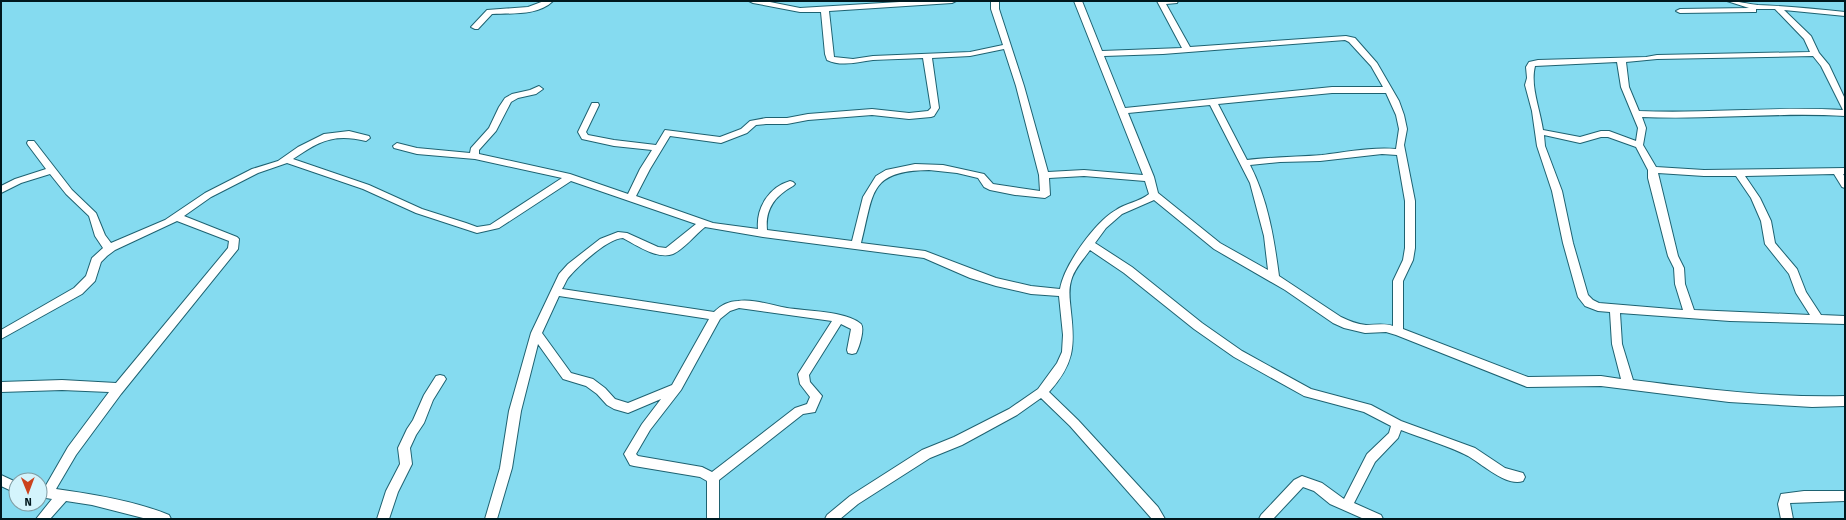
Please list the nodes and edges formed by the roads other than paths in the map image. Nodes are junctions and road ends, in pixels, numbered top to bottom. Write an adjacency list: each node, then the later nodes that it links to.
1 (549, 1): 15 (street)
2 (753, 1): 12 (street)
3 (952, 1): 9 (street)
4 (994, 1): 16 (street)
5 (1078, 1): 18 (street)
6 (1162, 1): 7 (street); 17 (street)
7 (1174, 1)
8 (1731, 1): 10 (street)
9 (889, 3): 12 (street)
10 (1760, 7): 11 (street); 13 (street)
11 (1777, 7): 14 (street); 19 (street)
12 (825, 9): 20 (street)
13 (1680, 11)
14 (1845, 14)
15 (475, 27)
16 (1007, 46): 20 (street); 44 (street)
17 (1187, 50): 18 (street); 23 (street)
18 (1100, 54): 27 (street)
19 (1815, 54): 21 (street); 26 (street)
20 (927, 56): 35 (street)
21 (1621, 60): 29 (street); 30 (street)
22 (539, 88): 37 (street)
23 (1387, 90): 24 (street); 36 (street)
24 (1212, 101): 27 (street); 39 (street)
25 (595, 105): 35 (street)
26 (1845, 108)
27 (1122, 111): 46 (street)
28 (1845, 113): 29 (street)
29 (1636, 114): 33 (street)
30 (1540, 132): 33 (street); 61 (street)
31 (366, 138): 38 (street)
32 (31, 143): 40 (street)
33 (1639, 145): 41 (street)
34 (397, 146): 37 (street)
35 (658, 148): 51 (street)
36 (1401, 152): 39 (street); 67 (street)
37 (475, 156): 45 (street)
38 (286, 160): 45 (street); 52 (street)
39 (1244, 163): 58 (street)
40 (52, 170): 49 (street); 57 (street)
41 (1653, 170): 43 (street); 62 (street)
42 (1841, 171): 43 (street); 48 (street)
43 (1739, 173): 64 (street)
44 (1044, 175): 46 (street); 56 (street)
45 (570, 177): 51 (street)
46 (1149, 177): 50 (street)
47 (790, 184): 54 (street)
48 (1845, 185)
49 (1, 190)
50 (1154, 195): 55 (street); 58 (street)
51 (631, 198): 53 (street)
52 (176, 217): 57 (street); 75 (street)
53 (703, 224): 54 (street); 59 (street)
54 (763, 234): 56 (street)
55 (1088, 244): 60 (street); 78 (street)
56 (856, 245): 60 (street)
57 (112, 247): 69 (street)
58 (1274, 279): 67 (street)
59 (555, 292): 63 (street); 68 (street)
60 (1064, 293): 76 (street)
61 (1615, 309): 62 (street); 72 (street)
62 (1690, 315): 64 (street)
63 (716, 316): 65 (street); 74 (street)
64 (1818, 319): 66 (street)
65 (838, 320): 70 (street); 80 (street)
66 (1845, 320)
67 (1398, 331): 72 (street)
68 (536, 333): 74 (street); 89 (street)
69 (1, 335)
70 (852, 350)
71 (440, 379): 88 (street)
72 (1628, 383): 77 (street)
73 (1, 387): 75 (street)
74 (677, 387): 80 (street)
75 (118, 388): 81 (street)
76 (1042, 392): 91 (street); 92 (street)
77 (1845, 401)
78 (1397, 424): 79 (street); 85 (street)
79 (1519, 477)
80 (713, 478): 90 (street)
81 (48, 486)
82 (48, 493): 83 (street)
83 (64, 496): 86 (street); 87 (street)
84 (1845, 496): 95 (street)
85 (1348, 505): 93 (street); 94 (street)
86 (42, 519)
87 (165, 519)
88 (383, 519)
89 (491, 519)
90 (713, 519)
91 (831, 519)
92 (1159, 519)
93 (1265, 519)
94 (1377, 519)
95 (1787, 519)

